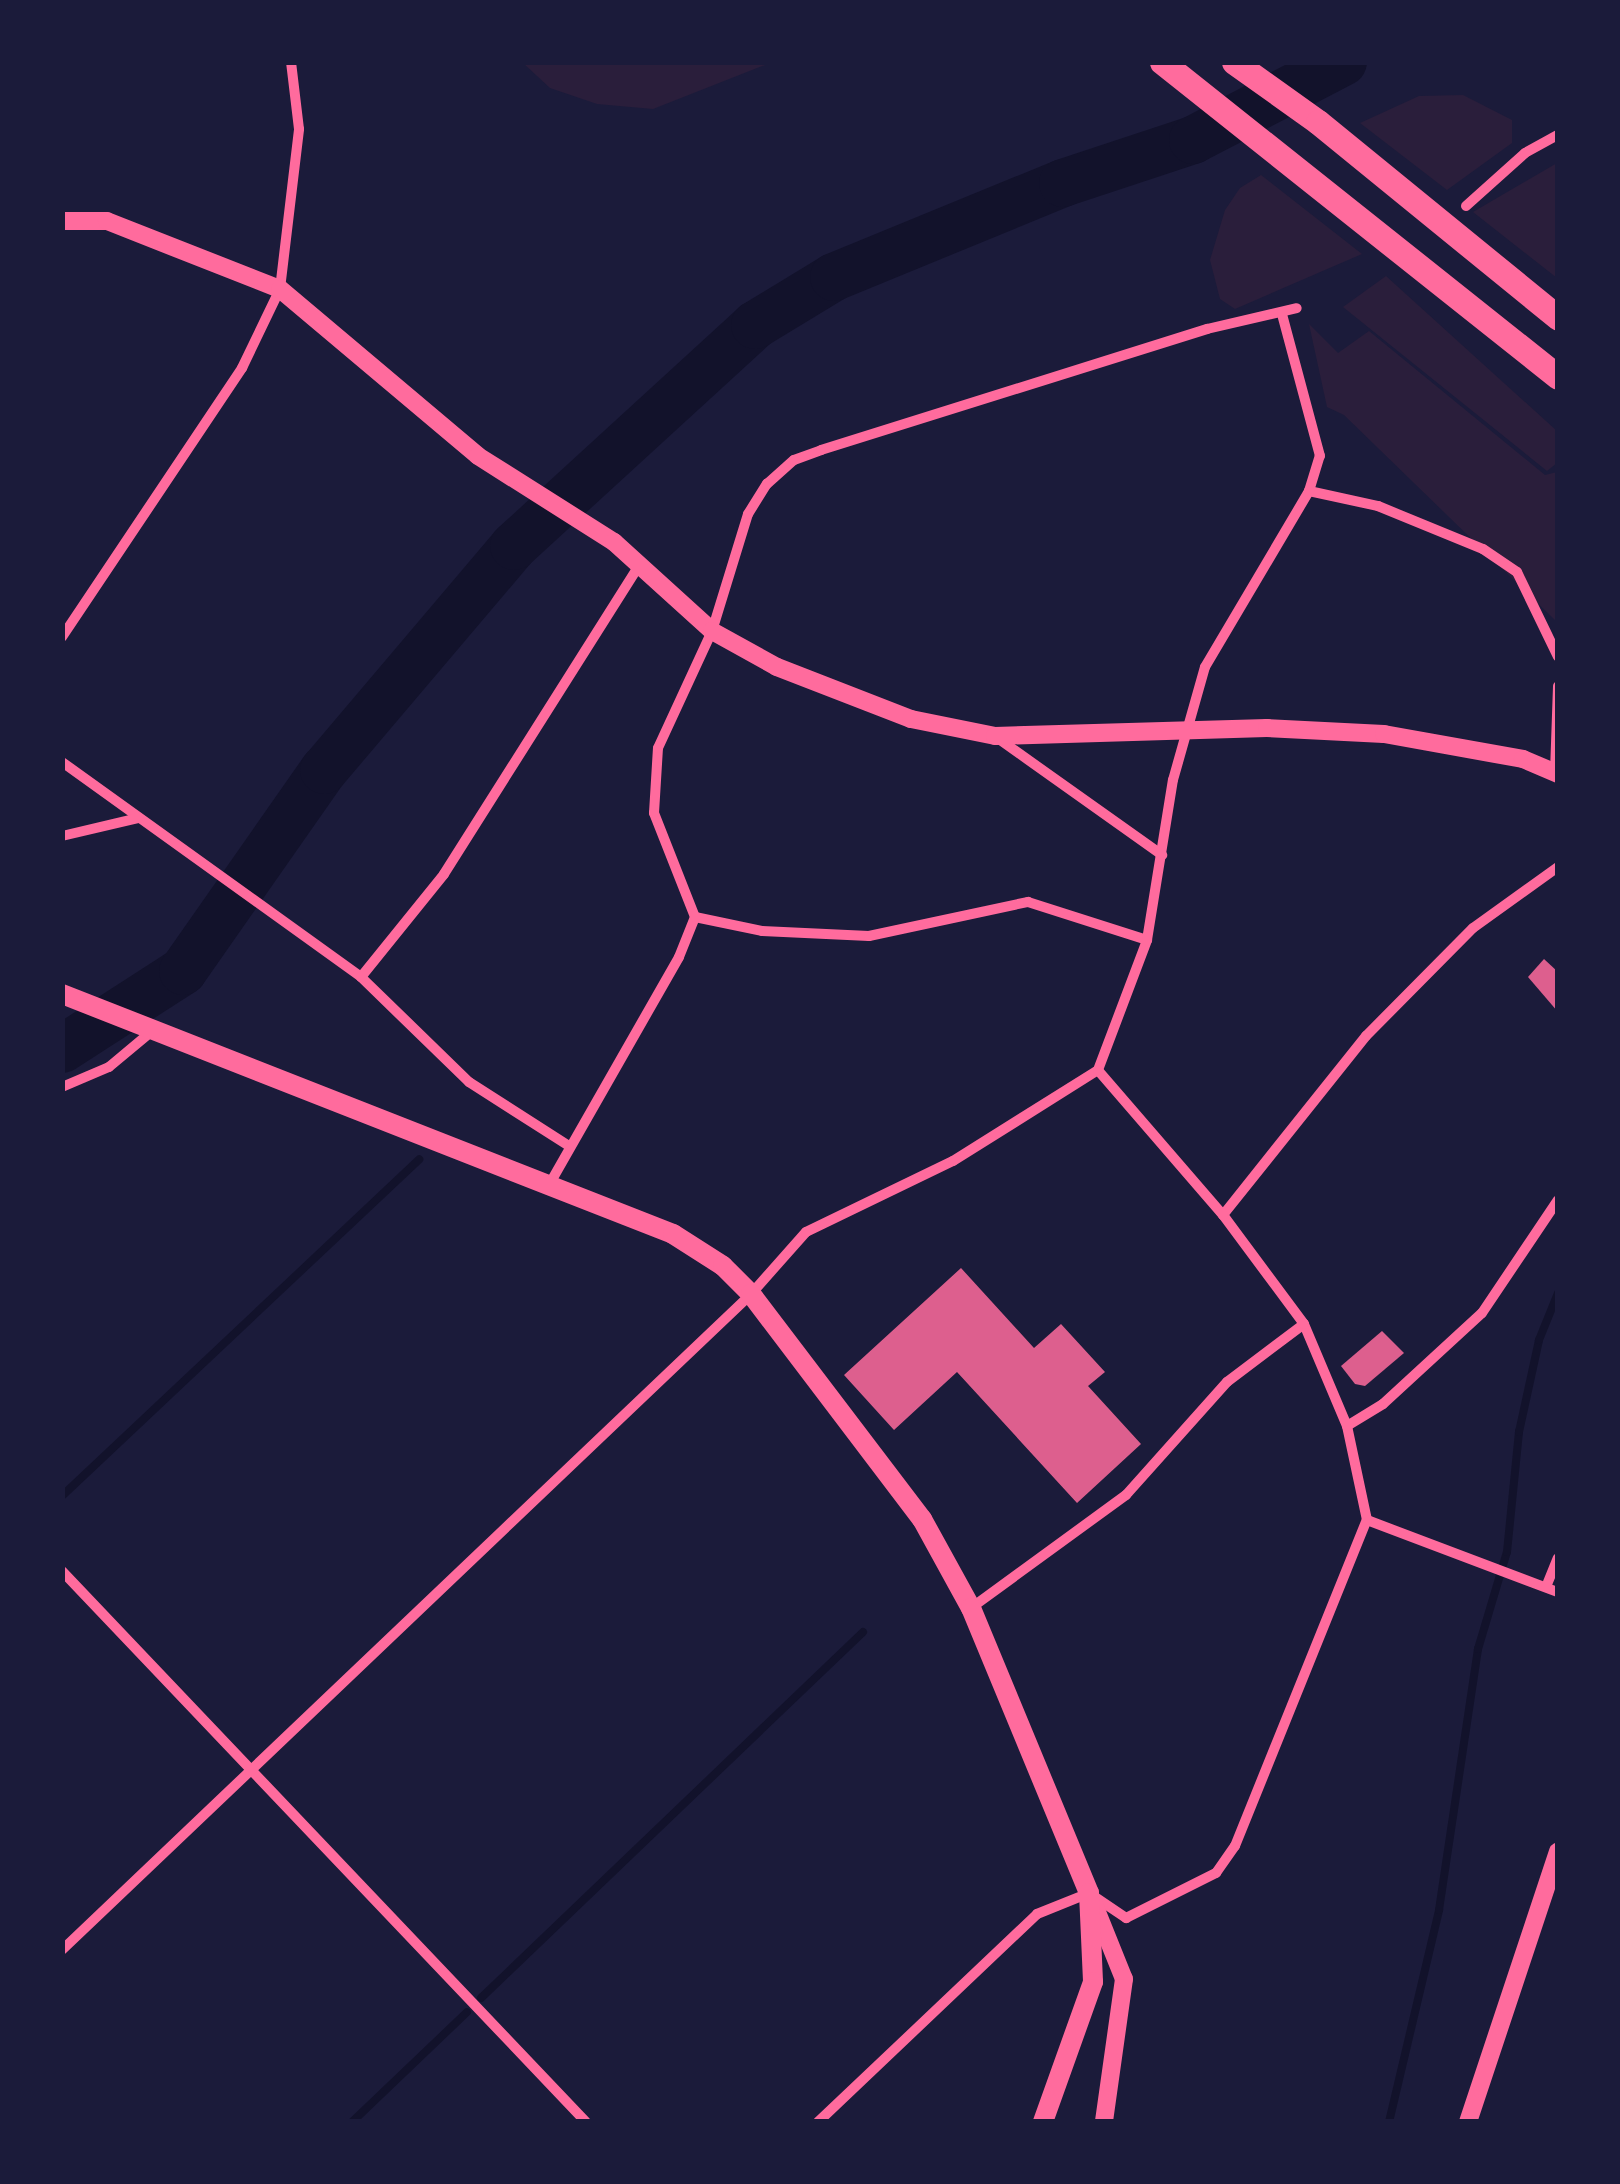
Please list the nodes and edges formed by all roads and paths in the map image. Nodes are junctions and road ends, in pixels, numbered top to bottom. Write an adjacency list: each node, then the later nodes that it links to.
1 (291, 62): 7 (street)
2 (1162, 62): 11 (highway)
3 (1234, 62): 10 (highway)
4 (1558, 135): 5 (street)
5 (1466, 206)
6 (62, 221): 7 (main road)
7 (280, 289): 13 (main road); 15 (street)
8 (1298, 308): 9 (street)
9 (1282, 314): 12 (street); 14 (street)
10 (1558, 318)
11 (1558, 377)
12 (1309, 491): 16 (street); 18 (street)
13 (640, 566): 14 (main road); 28 (street)
14 (712, 631): 19 (main road); 26 (street)
15 (63, 632)
16 (1558, 656)
17 (1558, 686): 21 (street)
18 (1188, 730): 19 (main road); 21 (main road); 24 (street)
19 (995, 736): 24 (street)
20 (62, 762): 22 (street)
21 (1556, 773)
22 (139, 818): 23 (street); 28 (street)
23 (62, 836)
24 (1162, 855): 27 (street)
25 (1558, 867): 36 (street)
26 (695, 917): 27 (street); 33 (street)
27 (1147, 940): 31 (street)
28 (361, 977): 33 (street)
29 (64, 994): 30 (main road)
30 (144, 1028): 32 (street); 34 (main road)
31 (1098, 1070): 36 (street); 37 (street)
32 (62, 1087)
33 (570, 1146): 34 (street)
34 (549, 1185): 37 (main road)
35 (1558, 1200): 39 (street)
36 (1222, 1215): 38 (street)
37 (751, 1294): 44 (main road); 45 (street)
38 (1304, 1324): 39 (street); 44 (street)
39 (1348, 1426): 40 (street)
40 (1368, 1520): 43 (street); 47 (street)
41 (1558, 1558): 43 (street)
42 (62, 1571): 45 (street)
43 (1552, 1590)
44 (971, 1608): 47 (main road)
45 (252, 1769): 48 (street); 49 (street)
46 (1558, 1852): 53 (main road)
47 (1089, 1892): 50 (street); 51 (main road); 52 (main road)
48 (62, 1950)
49 (586, 2122)
50 (818, 2122)
51 (1044, 2122)
52 (1104, 2122)
53 (1468, 2122)

